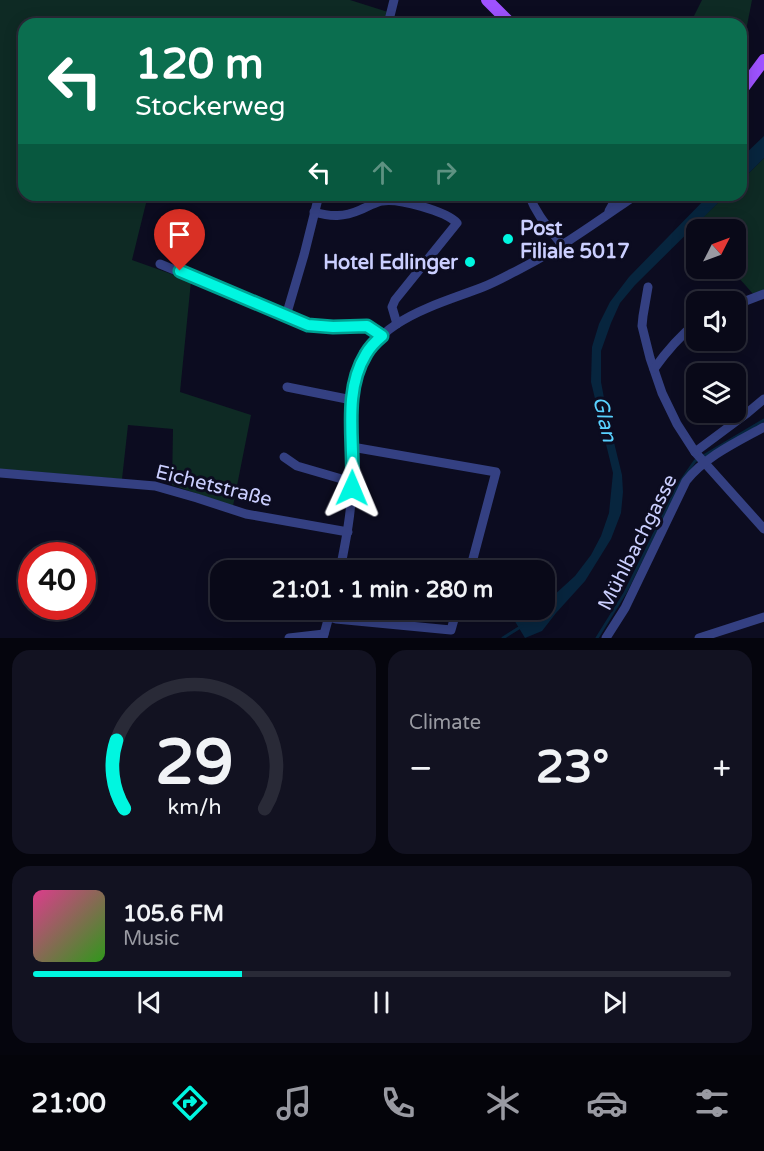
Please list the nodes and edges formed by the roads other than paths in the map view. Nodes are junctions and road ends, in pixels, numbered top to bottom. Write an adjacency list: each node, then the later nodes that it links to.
1 (394, 0): 3 (street)
2 (488, 0): 4 (main road)
3 (390, 18)
4 (505, 18)
5 (764, 60): 6 (main road)
6 (747, 83)
7 (317, 201): 13 (street)
8 (384, 201): 13 (street)
9 (397, 201): 21 (street)
10 (532, 201): 15 (street)
11 (616, 201): 14 (street)
12 (627, 201): 14 (street)
13 (314, 212): 20 (street)
14 (607, 215): 15 (street)
15 (562, 245): 21 (street)
16 (160, 264): 20 (street)
17 (648, 287): 24 (street)
18 (764, 294): 19 (street)
19 (746, 301)
20 (286, 316): 23 (street)
21 (397, 324): 23 (street)
22 (686, 333): 24 (street)
23 (382, 336): 27 (street)
24 (654, 369): 31 (street)
25 (287, 387): 27 (street)
26 (764, 399): 31 (street, Mühlbachgasse)
27 (352, 400): 29 (street)
28 (764, 428): 31 (street, Mühlbachgasse)
29 (352, 447): 33 (street); 37 (street)
30 (284, 457): 33 (street)
31 (700, 457): 34 (street); 44 (street, Mühlbachgasse)
32 (0, 472): 35 (street, Eichetstraße)
33 (352, 482): 35 (street)
34 (764, 528)
35 (348, 532): 36 (street)
36 (342, 560)
37 (473, 560)
38 (764, 617): 45 (street)
39 (328, 620): 42 (street)
40 (346, 620): 41 (street)
41 (454, 620)
42 (324, 636): 43 (street)
43 (289, 638)
44 (606, 638)
45 (699, 638)

